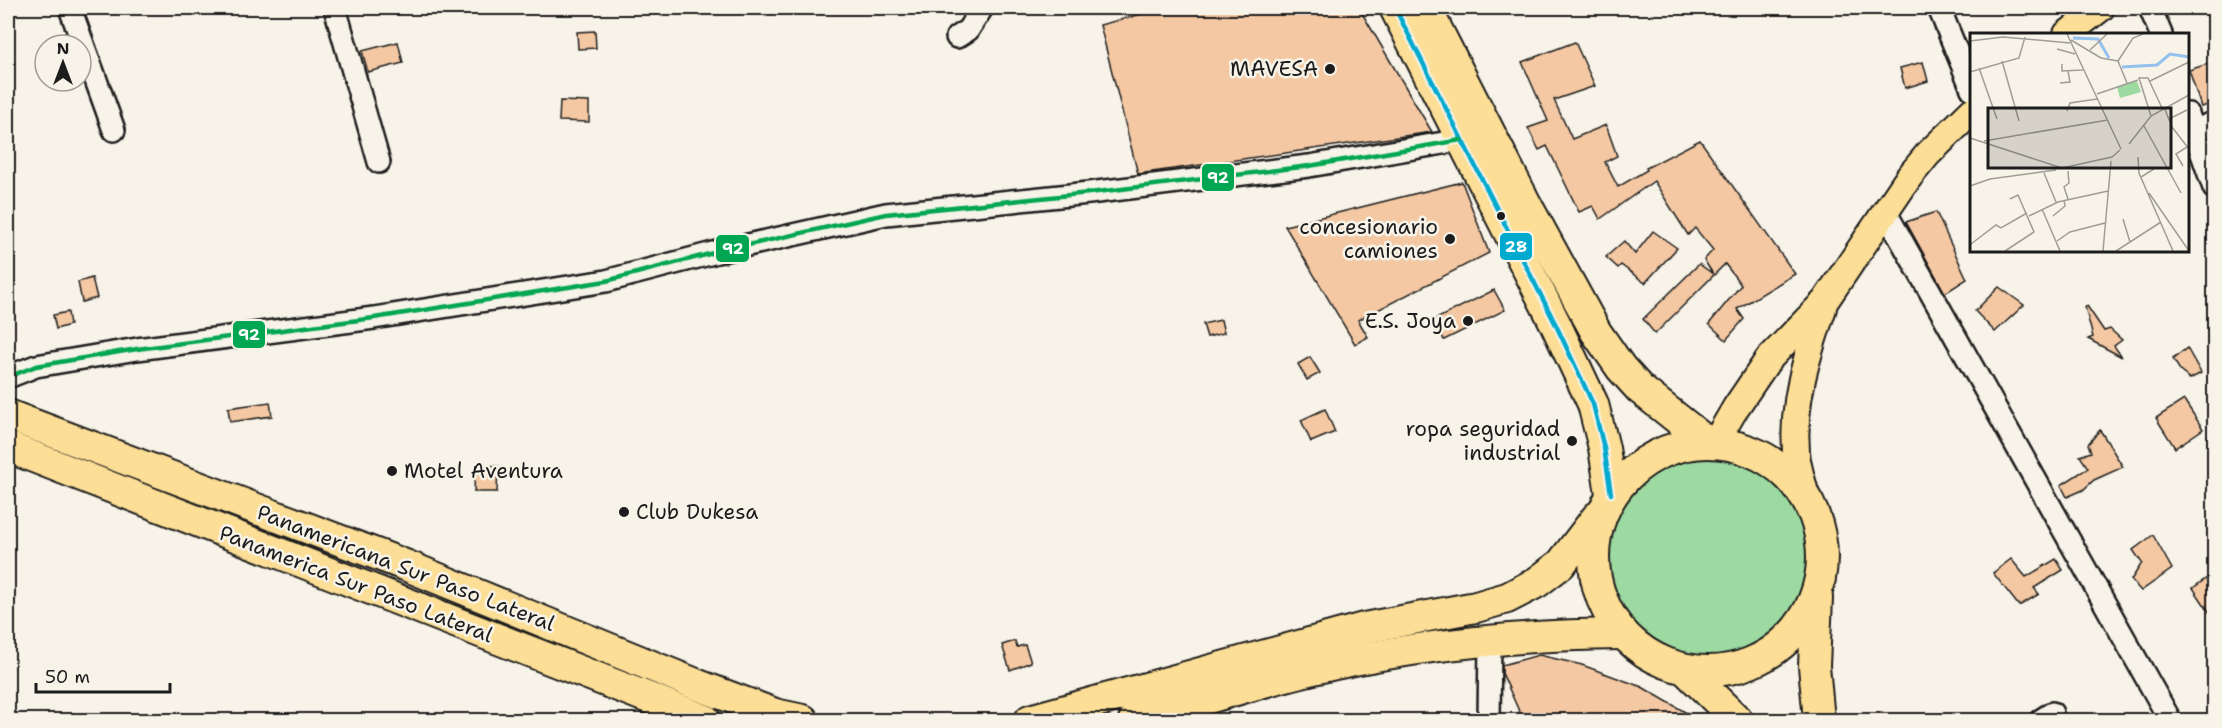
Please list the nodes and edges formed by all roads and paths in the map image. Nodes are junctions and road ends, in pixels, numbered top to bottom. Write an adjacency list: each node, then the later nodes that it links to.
1 (70, 8): 16 (street)
2 (335, 8): 18 (street)
3 (982, 8): 11 (street)
4 (1395, 8): 17 (highway)
5 (1426, 8): 24 (highway)
6 (1939, 8): 12 (street)
7 (2101, 8): 9 (main road)
8 (2150, 8): 10 (street)
9 (2068, 33)
10 (2161, 33)
11 (957, 37)
12 (1970, 86)
13 (1970, 112): 20 (main road)
14 (2214, 122): 15 (street)
15 (2190, 123): 19 (street)
16 (114, 130)
17 (1461, 140): 22 (street); 27 (highway)
18 (379, 162)
19 (2214, 189)
20 (1885, 211): 21 (main road); 39 (street)
21 (1825, 301): 24 (main road); 26 (main road)
22 (8, 377)
23 (8, 415): 33 (highway, Panamericana Sur Paso Lateral)
24 (1711, 443): 26 (highway); 27 (highway)
25 (8, 447): 32 (highway, Panamerica Sur Paso Lateral)
26 (1806, 497): 28 (highway)
27 (1606, 504): 29 (highway); 34 (highway)
28 (1818, 592): 31 (highway); 38 (highway)
29 (1623, 634): 30 (highway); 31 (highway)
30 (1490, 640): 35 (highway); 36 (street)
31 (1685, 669): 37 (highway)
32 (705, 720)
33 (804, 720)
34 (1030, 720)
35 (1134, 720)
36 (1489, 720)
37 (1737, 720)
38 (1819, 720)
39 (2170, 720)

